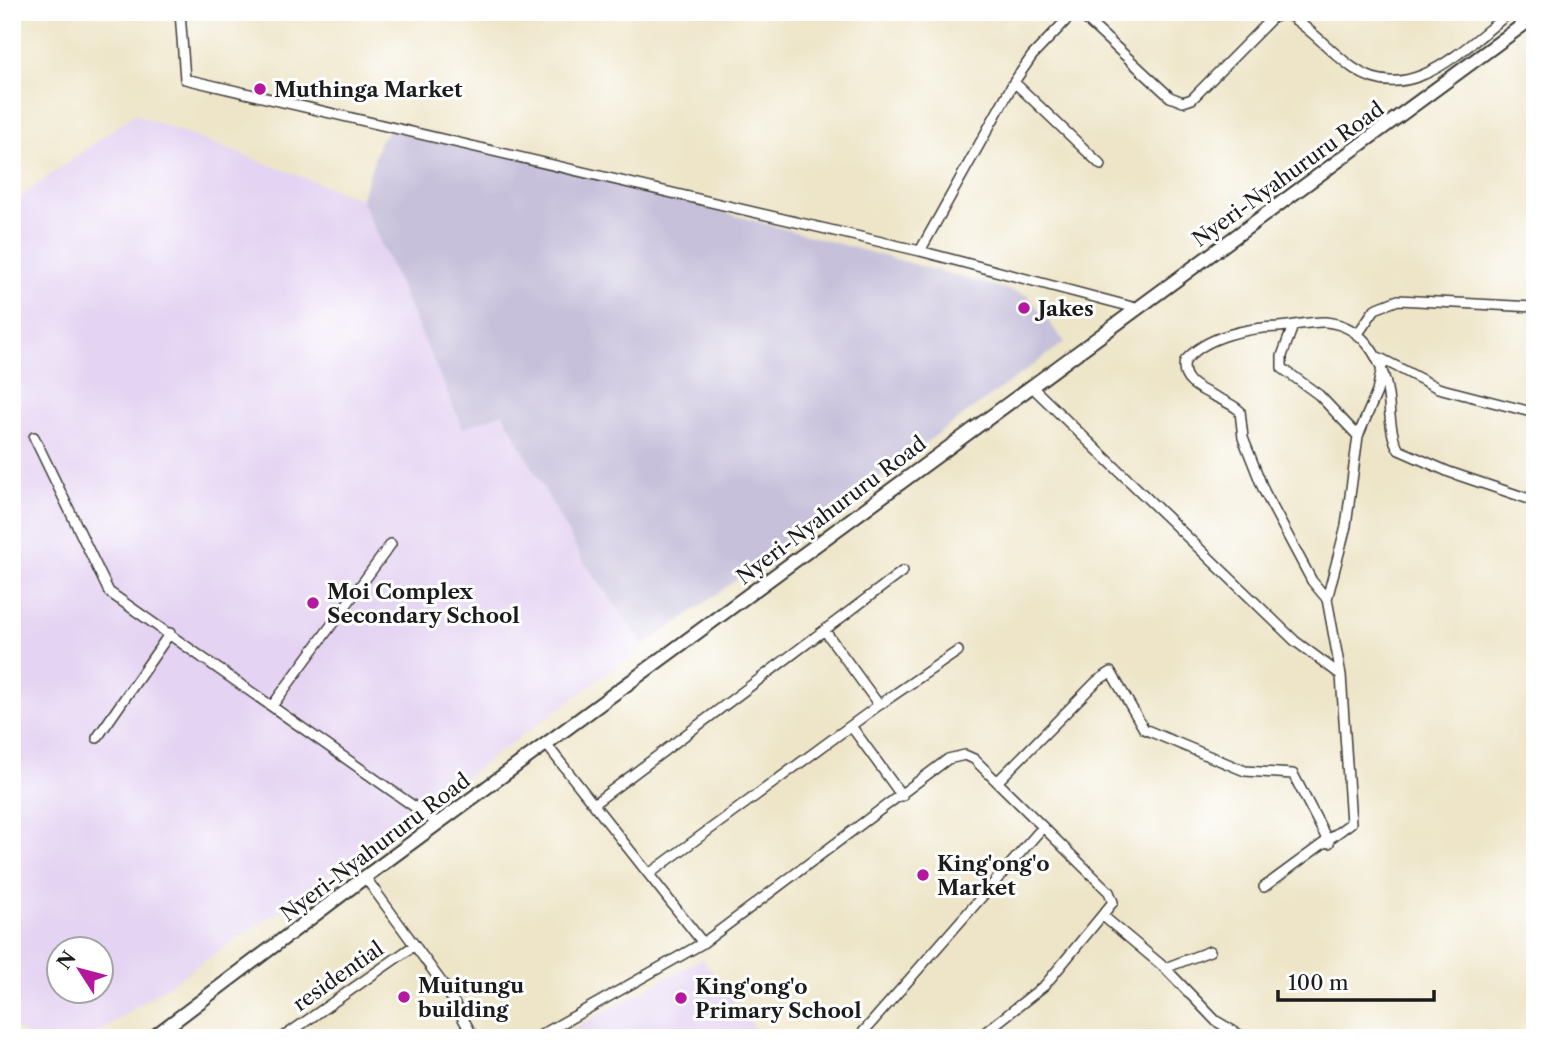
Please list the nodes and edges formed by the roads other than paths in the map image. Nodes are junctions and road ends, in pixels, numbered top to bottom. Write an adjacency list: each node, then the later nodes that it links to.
1 (180, 12): 7 (street)
2 (1076, 12): 3 (street); 5 (street)
3 (1511, 12)
4 (1535, 16): 9 (main road, Nyeri-Nyahururu Road)
5 (1014, 82): 6 (street); 7 (street)
6 (1101, 165)
7 (920, 251): 9 (street)
8 (1535, 307): 11 (street)
9 (1136, 308): 14 (main road, Nyeri-Nyahururu Road)
10 (1293, 326): 11 (street); 17 (street); 21 (street)
11 (1357, 335): 12 (street)
12 (1377, 356): 13 (street); 15 (street)
13 (1382, 366): 17 (street); 18 (street)
14 (1032, 387): 25 (street); 30 (main road, Nyeri-Nyahururu Road)
15 (1535, 413)
16 (34, 436): 23 (street)
17 (1358, 436): 21 (street)
18 (1535, 501)
19 (391, 544): 27 (street)
20 (903, 571): 22 (street)
21 (1327, 599): 25 (street)
22 (825, 631): 26 (street); 33 (street)
23 (170, 633): 27 (street); 29 (street)
24 (958, 651): 26 (street)
25 (1341, 675): 36 (street)
26 (879, 705): 28 (street)
27 (272, 706): 34 (street)
28 (851, 726): 32 (street); 37 (street)
29 (97, 738)
30 (546, 744): 33 (street); 34 (main road, Nyeri-Nyahururu Road)
31 (997, 782): 32 (street); 35 (street); 36 (street)
32 (902, 796): 41 (street)
33 (595, 803): 37 (street)
34 (439, 824): 38 (main road, Nyeri-Nyahururu Road)
35 (1042, 827): 40 (street); 49 (street)
36 (1329, 843): 39 (street)
37 (649, 874): 41 (street)
38 (365, 877): 42 (street); 45 (main road, Nyeri-Nyahururu Road)
39 (1264, 887)
40 (1103, 916): 44 (street); 50 (street)
41 (704, 943): 48 (street)
42 (415, 945): 46 (street, residential); 47 (street)
43 (1210, 951): 44 (street)
44 (1165, 968): 51 (street)
45 (152, 1038)
46 (282, 1038)
47 (474, 1038)
48 (536, 1038)
49 (858, 1038)
50 (978, 1038)
51 (1245, 1038)

